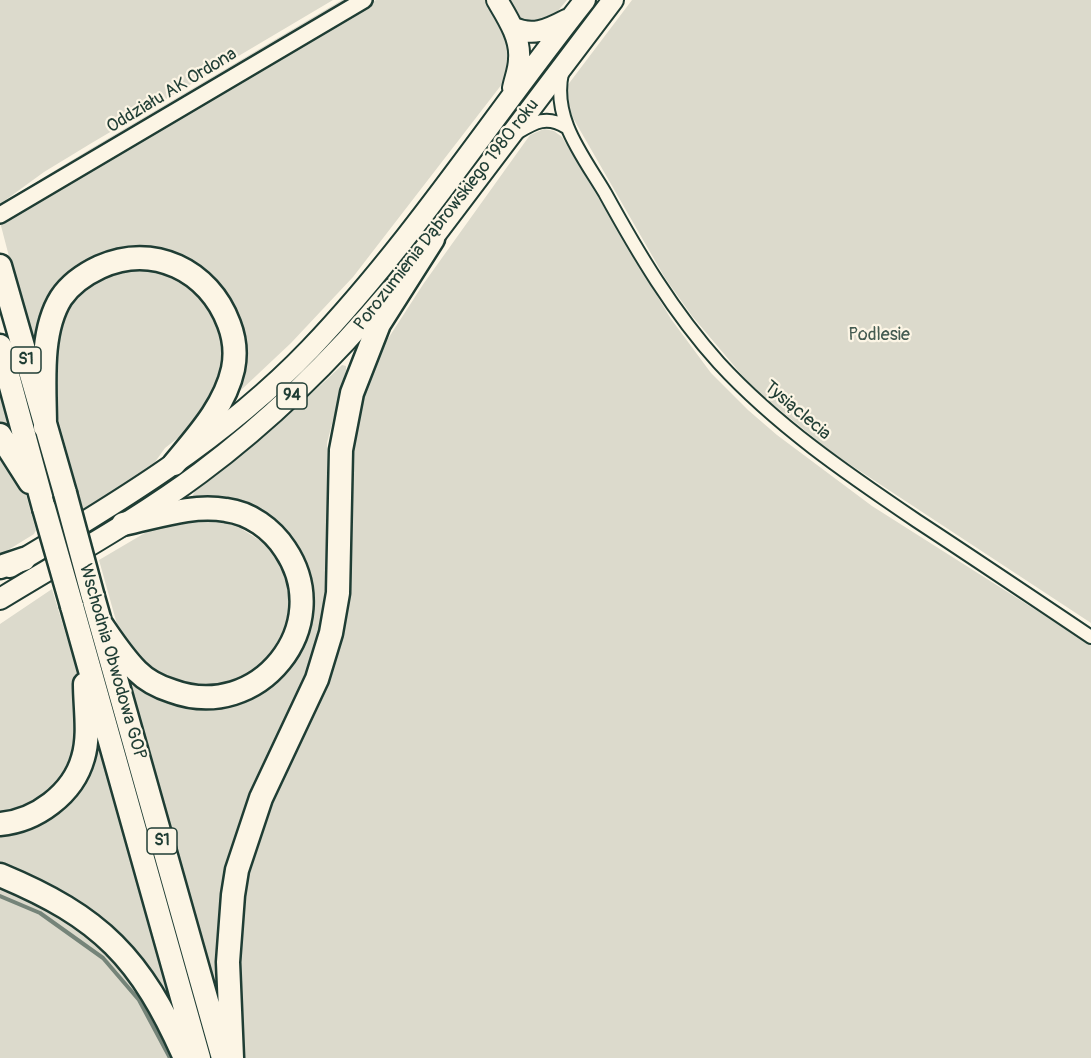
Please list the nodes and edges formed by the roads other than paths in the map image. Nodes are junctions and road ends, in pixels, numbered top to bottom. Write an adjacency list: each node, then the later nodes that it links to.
1 (364, 0): 11 (street, Oddziału AK Ordona)
2 (497, 0): 6 (main road)
3 (585, 0): 5 (main road, Porozumienia Dąbrowskiego 1980 roku / 94)
4 (614, 0): 7 (main road, Porozumienia Dąbrowskiego 1980 roku / 94)
5 (571, 17): 6 (main road); 8 (main road, Porozumienia Dąbrowskiego 1980 roku / 94)
6 (512, 27): 8 (main road)
7 (563, 68): 9 (street, Tysiąclecia); 10 (main road, Porozumienia Dąbrowskiego 1980 roku / 94)
8 (510, 98): 17 (main road, Porozumienia Dąbrowskiego 1980 roku / 94)
9 (566, 127): 10 (street); 25 (street, Tysiąclecia)
10 (512, 135): 12 (main road, Porozumienia Dąbrowskiego 1980 roku / 94)
11 (0, 215)
12 (433, 239): 19 (main road, Porozumienia Dąbrowskiego 1980 roku / 94); 32 (highway)
13 (0, 266): 15 (highway, Wschodnia Obwodowa GOP / S1)
14 (0, 346): 18 (highway, Wschodnia Obwodowa GOP / S1)
15 (45, 427): 17 (highway); 24 (highway, Wschodnia Obwodowa GOP / S1, bridge)
16 (0, 435): 18 (highway)
17 (174, 464): 20 (main road, Porozumienia Dąbrowskiego 1980 roku / 94)
18 (43, 505): 26 (highway, Wschodnia Obwodowa GOP / S1, bridge)
19 (123, 524): 23 (main road, Porozumienia Dąbrowskiego 1980 roku / 94); 24 (highway)
20 (24, 559): 21 (highway); 22 (main road, Porozumienia Dąbrowskiego 1980 roku / 94)
21 (0, 567)
22 (0, 573)
23 (0, 599)
24 (101, 624): 31 (highway, Wschodnia Obwodowa GOP / S1)
25 (1091, 637)
26 (86, 655): 27 (highway); 30 (highway, Wschodnia Obwodowa GOP / S1)
27 (0, 824)
28 (0, 875): 29 (highway)
29 (185, 1058)
30 (199, 1058)
31 (223, 1058)
32 (232, 1058)

